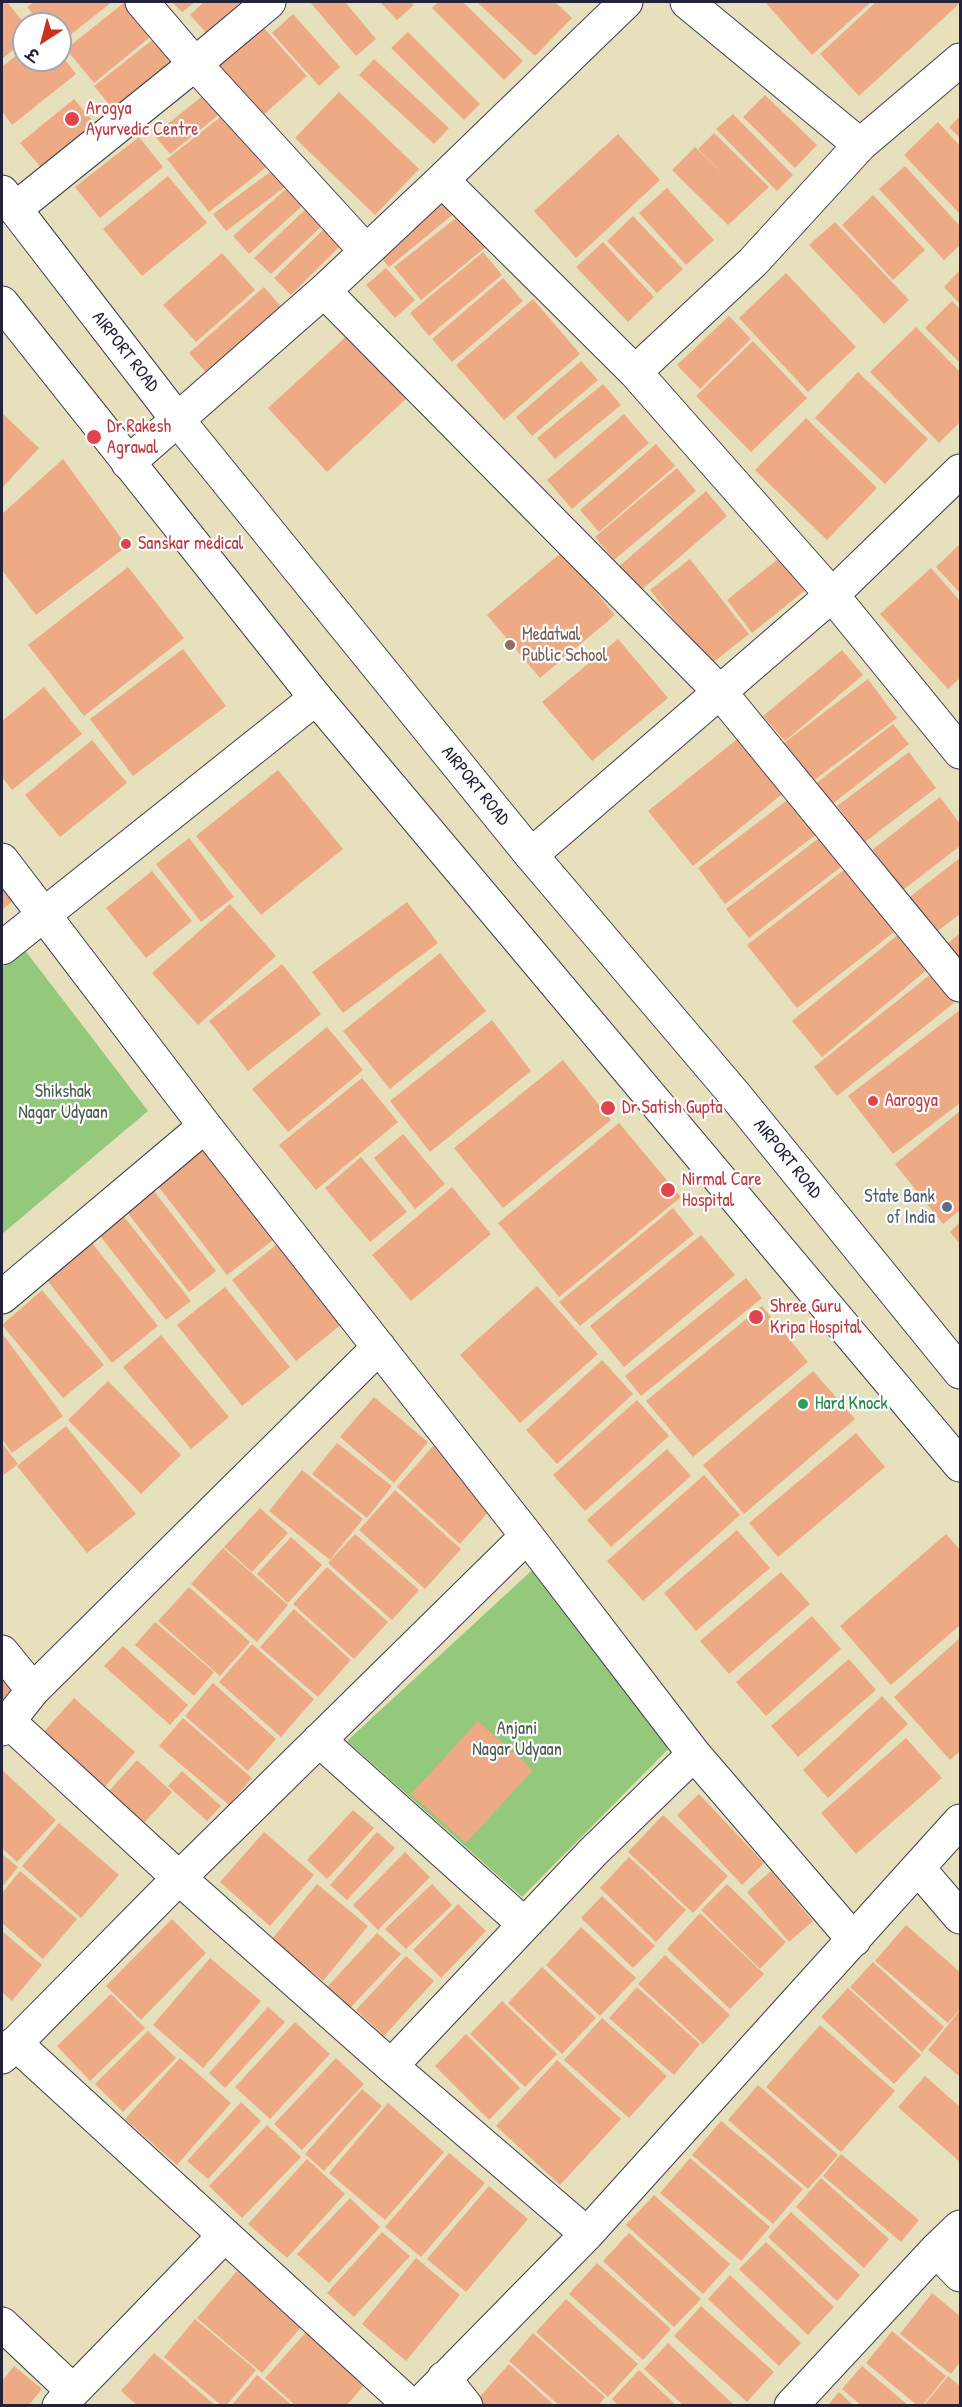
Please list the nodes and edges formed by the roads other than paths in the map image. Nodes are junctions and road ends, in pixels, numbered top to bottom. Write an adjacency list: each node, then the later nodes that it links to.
1 (142, 2): 6 (street)
2 (269, 2): 6 (street)
3 (627, 2): 8 (street)
4 (687, 2): 7 (street)
5 (960, 60): 7 (street)
6 (195, 64): 9 (street); 10 (street)
7 (860, 145): 13 (street)
8 (442, 180): 10 (street); 13 (street)
9 (8, 200): 14 (street, AIRPORT ROAD)
10 (366, 251): 11 (street)
11 (324, 291): 14 (street); 18 (street)
12 (6, 320): 15 (street)
13 (635, 372): 17 (street)
14 (177, 419): 15 (street); 21 (street, AIRPORT ROAD)
15 (128, 463): 19 (street)
16 (960, 471): 17 (street)
17 (832, 595): 18 (street); 20 (street)
18 (720, 692): 21 (street); 25 (street)
19 (316, 698): 23 (street); 30 (street)
20 (960, 752)
21 (531, 855): 29 (street, AIRPORT ROAD)
22 (2, 860): 23 (street)
23 (44, 913): 24 (street); 26 (street)
24 (2, 948)
25 (960, 986)
26 (205, 1126): 27 (street); 28 (street)
27 (2, 1297)
28 (379, 1347): 31 (street); 33 (street)
29 (960, 1372)
30 (960, 1465)
31 (527, 1536): 35 (street); 36 (street)
32 (2, 1652): 33 (street)
33 (33, 1690): 34 (street)
34 (5, 1725): 39 (street)
35 (319, 1740): 39 (street); 41 (street)
36 (694, 1754): 41 (street); 42 (street)
37 (960, 1821): 38 (street)
38 (918, 1868): 40 (street); 42 (street)
39 (179, 1878): 43 (street); 44 (street)
40 (960, 1917)
41 (524, 1924): 44 (street)
42 (854, 1940): 46 (street)
43 (8, 2050): 47 (street)
44 (391, 2066): 46 (street)
45 (960, 2227): 48 (street)
46 (587, 2234): 51 (street)
47 (225, 2235): 52 (street); 53 (street)
48 (936, 2250): 49 (street); 56 (street)
49 (960, 2276)
50 (2, 2324): 52 (street)
51 (444, 2378): 54 (street); 55 (street)
52 (66, 2398)
53 (411, 2406)
54 (418, 2406)
55 (466, 2406)
56 (790, 2406)

